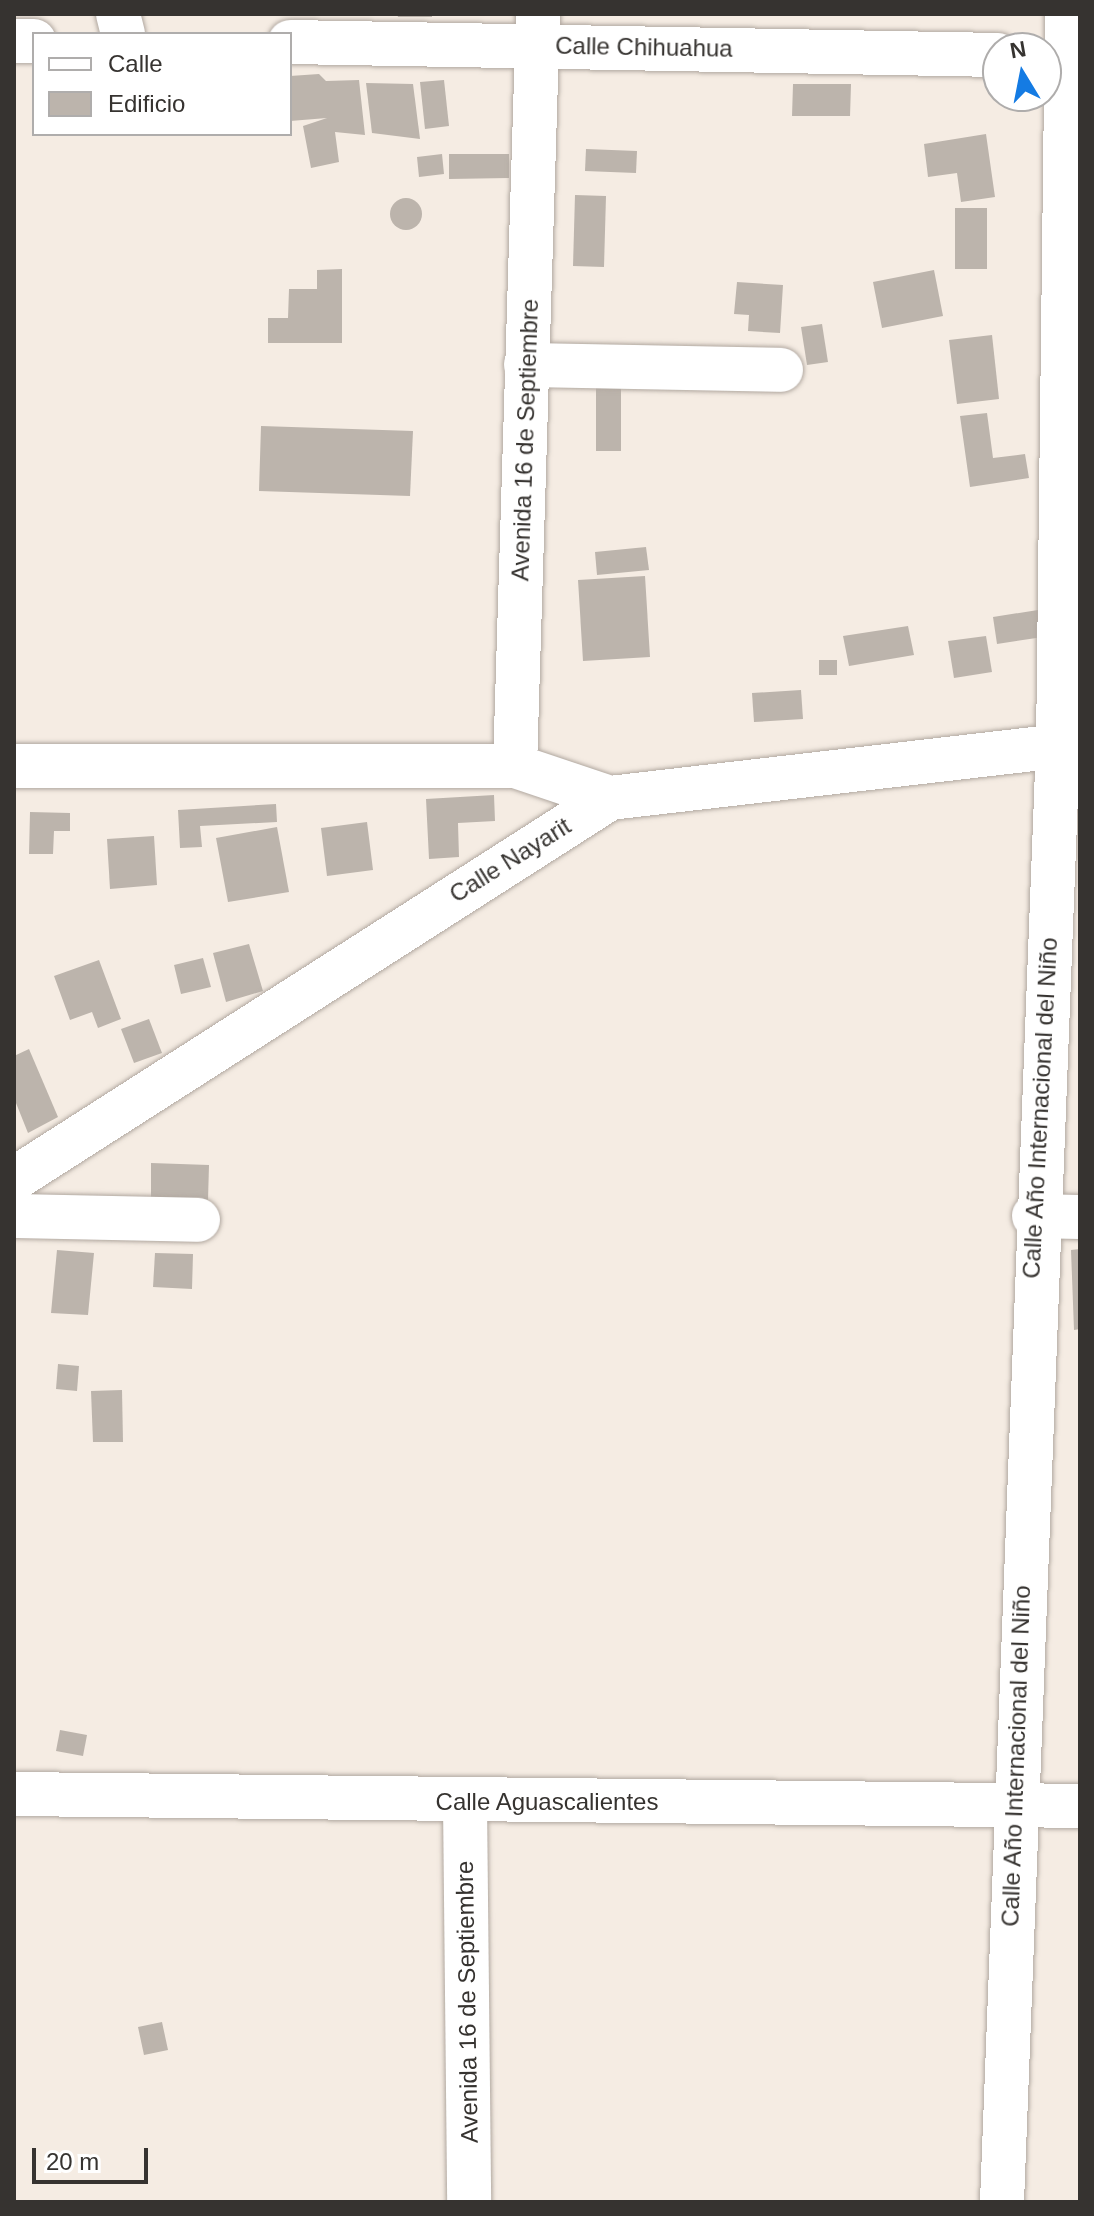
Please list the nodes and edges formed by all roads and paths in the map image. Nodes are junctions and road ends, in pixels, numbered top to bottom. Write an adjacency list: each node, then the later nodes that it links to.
1 (538, 29): 2 (street, Calle Chihuahua); 4 (street, Calle Chihuahua); 5 (street, Avenida 16 de Septiembre)
2 (292, 42)
3 (1065, 46): 7 (street, Calle Año Internacional del Niño)
4 (982, 54)
5 (526, 365): 6 (street); 9 (street, Avenida 16 de Septiembre)
6 (781, 370)
7 (1069, 745): 10 (street, Calle Nayarit); 13 (street, Calle Año Internacional del Niño)
8 (14, 766): 9 (street)
9 (515, 766): 10 (street)
10 (610, 798): 11 (street, Calle Nayarit)
11 (14, 1179)
12 (14, 1216): 15 (street)
13 (1034, 1216): 14 (street); 18 (street, Calle Año Internacional del Niño)
14 (1080, 1217)
15 (198, 1220)
16 (14, 1794): 17 (street, Calle Aguascalientes)
17 (465, 1802): 18 (street, Calle Aguascalientes); 20 (street, Avenida 16 de Septiembre)
18 (1015, 1804): 19 (street, Calle Aguascalientes); 21 (street, Calle Año Internacional del Niño)
19 (1080, 1806)
20 (469, 2202)
21 (1002, 2202)

